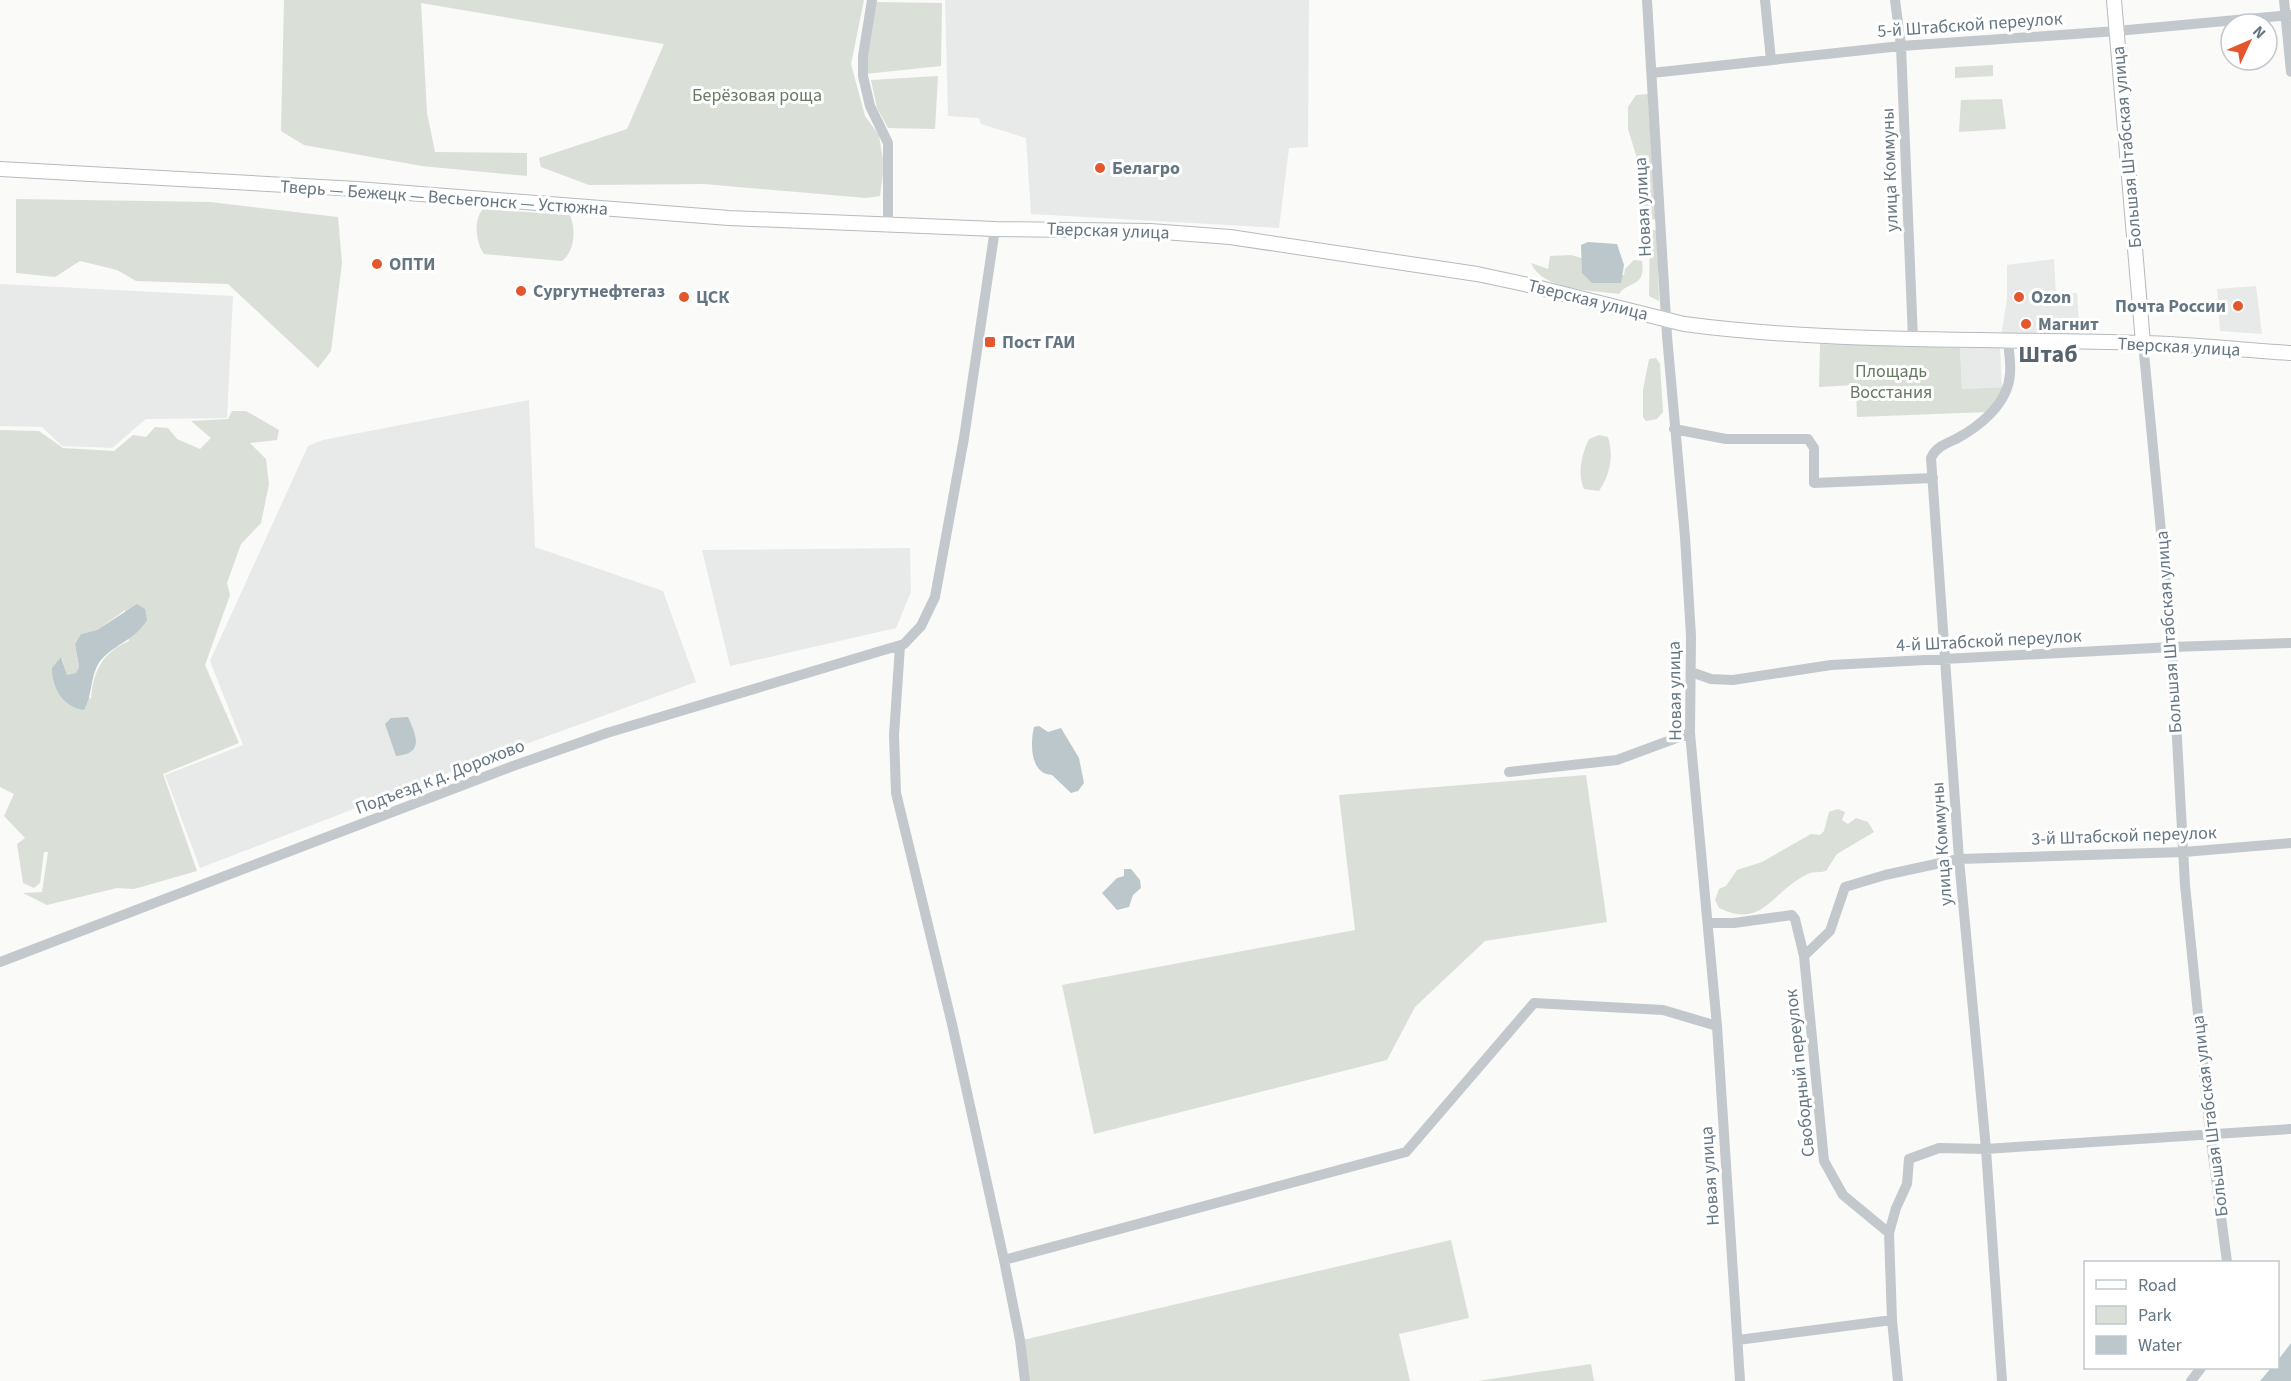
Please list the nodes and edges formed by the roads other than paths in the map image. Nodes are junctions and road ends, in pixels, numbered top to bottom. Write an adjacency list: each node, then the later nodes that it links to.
1 (872, 0): 14 (street)
2 (1647, 0): 12 (street, Новая улица)
3 (1765, 0): 10 (street)
4 (1895, 0): 9 (street, улица Коммуны)
5 (2114, 0): 8 (main road, Большая Штабская улица)
6 (2284, 0): 7 (street)
7 (2288, 15): 8 (street, 5-й Штабской переулок); 11 (street)
8 (2117, 31): 9 (street, 5-й Штабской переулок); 19 (main road, Большая Штабская улица)
9 (1901, 46): 10 (street, 5-й Штабской переулок); 17 (street, улица Коммуны)
10 (1771, 60): 12 (street, 5-й Штабской переулок)
11 (2291, 72)
12 (1652, 73): 16 (street, Новая улица)
13 (0, 169): 14 (main road, Тверь — Бежецк — Весьегонск — Устюжна)
14 (888, 225): 15 (main road, Тверская улица)
15 (995, 229): 16 (main road, Тверская улица); 24 (street)
16 (1666, 320): 17 (main road, Тверская улица); 21 (street, Новая улица)
17 (1912, 339): 18 (main road, Тверская улица)
18 (2008, 342): 19 (main road, Тверская улица); 22 (street, улица Коммуны)
19 (2143, 343): 20 (main road, Тверская улица); 25 (street, Большая Штабская улица)
20 (2291, 353)
21 (1674, 429): 22 (street); 27 (street, Новая улица)
22 (1933, 478): 26 (street, улица Коммуны)
23 (2291, 643): 25 (street, 4-й Штабской переулок)
24 (900, 646): 35 (street, Подъезд к д. Дорохово); 41 (street)
25 (2172, 646): 26 (street, 4-й Штабской переулок); 31 (street, Большая Штабская улица)
26 (1947, 661): 27 (street, 4-й Штабской переулок); 32 (street, улица Коммуны)
27 (1691, 672): 28 (street, Новая улица)
28 (1690, 733): 29 (street); 33 (street, Новая улица)
29 (1509, 772)
30 (2291, 843): 31 (street, 3-й Штабской переулок)
31 (2184, 852): 32 (street, 3-й Штабской переулок); 38 (street, Большая Штабская улица)
32 (1959, 859): 34 (street); 39 (street, улица Коммуны)
33 (1708, 923): 34 (street, Свободный переулок); 36 (street, Новая улица)
34 (1804, 956): 40 (street, Свободный переулок)
35 (0, 963)
36 (1717, 1026): 41 (street); 44 (street, Новая улица)
37 (2291, 1129): 38 (street)
38 (2210, 1133): 39 (street); 42 (street, Большая Штабская улица)
39 (1986, 1149): 40 (street); 48 (street, улица Коммуны)
40 (1890, 1233): 43 (street)
41 (1004, 1260): 45 (street)
42 (2227, 1261)
43 (1892, 1320): 44 (street); 47 (street)
44 (1738, 1340): 46 (street, Новая улица)
45 (1025, 1381)
46 (1740, 1381)
47 (1898, 1381)
48 (2002, 1381)

